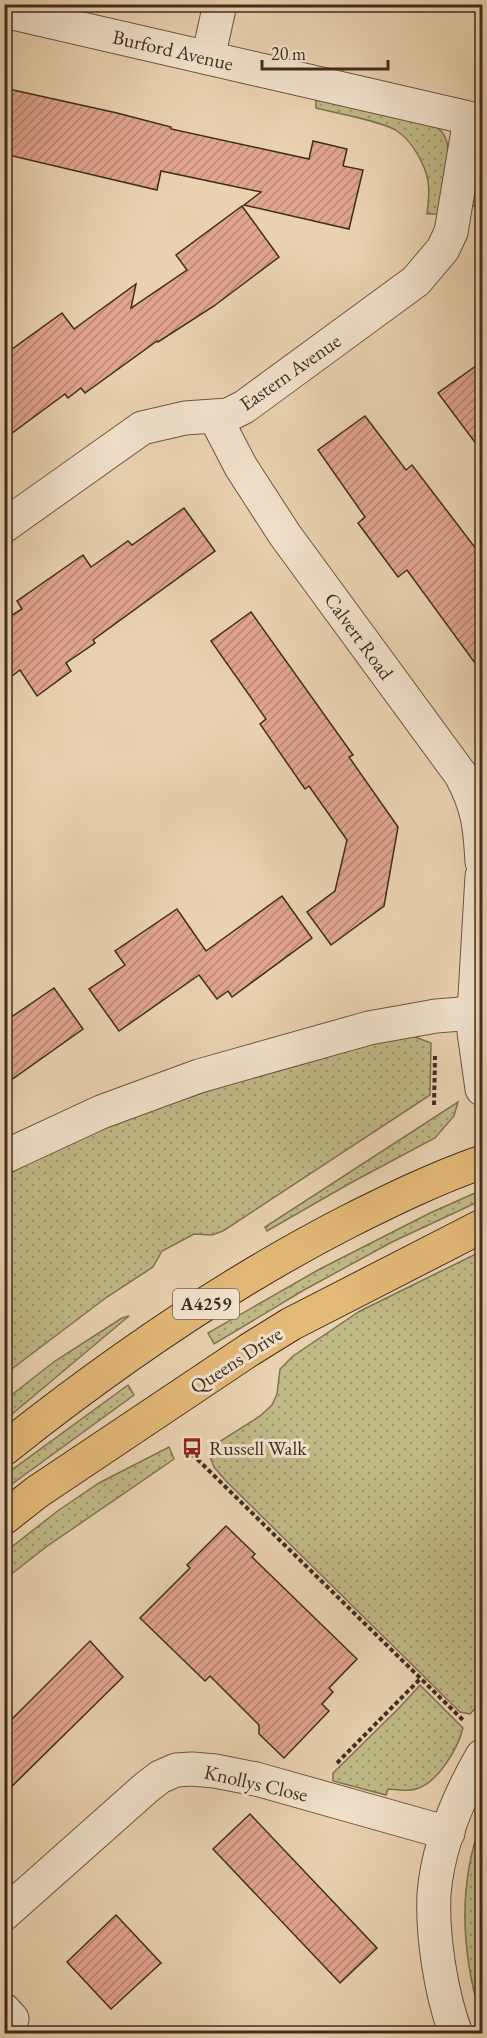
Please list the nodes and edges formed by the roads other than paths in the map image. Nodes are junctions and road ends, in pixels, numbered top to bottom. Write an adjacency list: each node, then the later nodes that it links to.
1 (220, 4): 3 (street)
2 (4, 11): 3 (street, Burford Avenue)
3 (208, 58): 4 (street, Burford Avenue)
4 (476, 120): 5 (street, Eastern Avenue)
5 (215, 417): 6 (street, Eastern Avenue); 7 (street, Calvert Road)
6 (4, 526)
7 (483, 862)
8 (481, 912): 9 (street)
9 (474, 1012): 10 (street); 11 (street)
10 (483, 1089)
11 (4, 1157)
12 (483, 1162): 14 (main road, A4259)
13 (483, 1227): 15 (main road, Queens Drive)
14 (4, 1449)
15 (4, 1518)
16 (483, 1756): 17 (street)
17 (448, 1833): 18 (street, Knollys Close); 19 (street)
18 (4, 1914)
19 (456, 2034)

